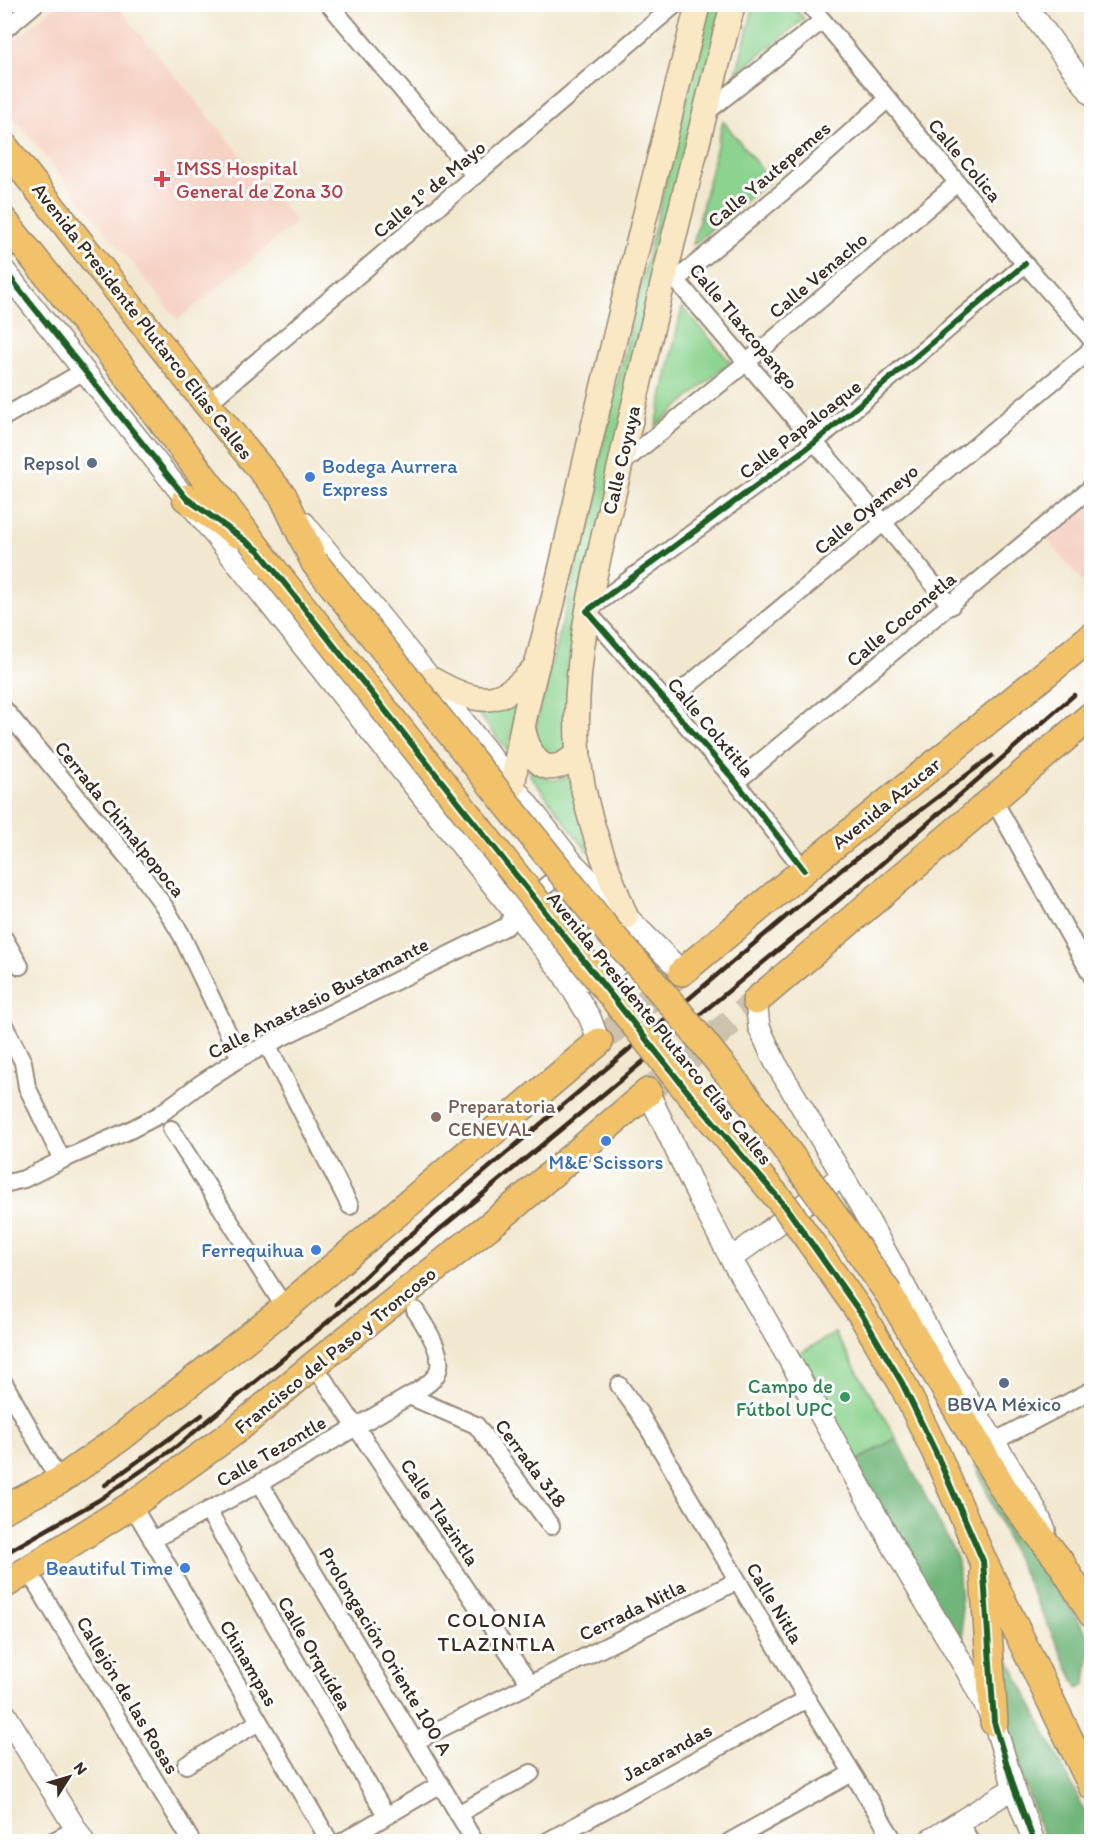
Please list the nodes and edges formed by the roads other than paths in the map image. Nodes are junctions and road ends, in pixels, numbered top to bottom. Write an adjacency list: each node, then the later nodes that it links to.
1 (35, 4): 9 (street)
2 (329, 4): 14 (street)
3 (676, 4): 14 (street, Calle 1º de Mayo)
4 (698, 4): 36 (main road, Calle Coyuya)
5 (733, 4): 12 (main road, Calle Coyuya)
6 (808, 4): 8 (street, Calle Colica)
7 (1026, 4): 10 (street)
8 (822, 21): 11 (street, Calle Colica); 12 (street)
9 (4, 30)
10 (1092, 95)
11 (887, 100): 15 (street, Calle Colica); 19 (street, Calle Yautepemes)
12 (704, 114): 19 (main road, Calle Coyuya)
13 (4, 146): 24 (main road, Avenida Presidente Plutarco Elías Calles)
14 (476, 176): 24 (street, Calle 1º de Mayo)
15 (957, 183): 17 (street, Calle Colica); 22 (street, Calle Venacho)
16 (4, 220): 32 (main road, Avenida Presidente Plutarco Elías Calles)
17 (1025, 264): 20 (street, Calle Colica); 26 (street, Calle Papaloaque)
18 (4, 270): 23 (street, Avenida Presidente Plutarco Elías Calles)
19 (671, 273): 22 (street, Calle Tlaxcopango); 27 (main road, Calle Coyuya)
20 (1092, 340)
21 (1092, 349): 31 (street, Calle Oyameyo)
22 (747, 362): 26 (street, Calle Tlaxcopango); 27 (street, Calle Venacho)
23 (84, 371): 25 (street); 30 (street, Avenida Presidente Plutarco Elías Calles)
24 (207, 404): 29 (main road, Avenida Presidente Plutarco Elías Calles)
25 (4, 417)
26 (815, 442): 31 (street, Calle Tlaxcopango); 34 (street, Calle Papaloaque)
27 (620, 465): 34 (main road, Calle Coyuya)
28 (1092, 487): 33 (street, Calle Coconetla)
29 (283, 496): 37 (street, Avenida Presidente Plutarco Elías Calles); 84 (main road, Avenida Presidente Plutarco Elías Calles, bridge)
30 (186, 498): 32 (main road); 48 (street, Avenida Presidente Plutarco Elías Calles)
31 (883, 522): 33 (street, Calle Tlaxcopango); 38 (street, Calle Oyameyo)
32 (265, 559): 83 (main road, Avenida Presidente Plutarco Elías Calles, bridge)
33 (951, 606): 43 (street, Calle Coconetla)
34 (587, 611): 38 (street, Calle Colxtitla); 42 (main road, Calle Coyuya)
35 (1092, 636): 47 (main road, Avenida Azucar)
36 (537, 665): 37 (main road); 41 (main road, Calle Coyuya)
37 (431, 679): 44 (street, Avenida Presidente Plutarco Elías Calles)
38 (668, 702): 43 (street, Calle Colxtitla)
39 (4, 709): 59 (street, Cerrada Chimalpopoca)
40 (1092, 715): 45 (main road)
41 (523, 729): 42 (main road); 44 (main road, Calle Coyuya)
42 (578, 753): 49 (main road, Calle Coyuya)
43 (736, 782): 47 (street, Calle Colxtitla)
44 (513, 786): 46 (street, Avenida Presidente Plutarco Elías Calles)
45 (993, 799): 54 (street); 55 (main road)
46 (573, 863): 48 (street, Calle Anastasio Bustamante); 49 (street, Avenida Presidente Plutarco Elías Calles)
47 (804, 870): 53 (main road, Avenida Azucar)
48 (514, 911): 52 (street, Avenida Presidente Plutarco Elías Calles); 58 (street, Calle Anastasio Bustamante)
49 (626, 917): 52 (street); 53 (street, Avenida Presidente Plutarco Elías Calles)
50 (4, 938): 51 (street)
51 (20, 966)
52 (562, 972): 57 (street, Avenida Presidente Plutarco Elías Calles)
53 (682, 972)
54 (1092, 976)
55 (756, 1001): 63 (street, Avenida Presidente Plutarco Elías Calles)
56 (4, 1025): 62 (street)
57 (599, 1042): 67 (main road)
58 (267, 1044): 59 (street, Calle Anastasio Bustamante); 65 (street)
59 (240, 1058): 62 (street, Calle Anastasio Bustamante)
60 (648, 1092): 66 (street); 69 (main road, Francisco del Paso y Troncoso)
61 (171, 1129): 67 (street)
62 (62, 1160): 64 (street, Calle Anastasio Bustamante)
63 (842, 1176): 66 (street); 75 (street, Avenida Presidente Plutarco Elías Calles)
64 (4, 1184)
65 (350, 1206)
66 (732, 1259): 92 (street)
67 (285, 1308): 76 (main road)
68 (416, 1310): 73 (street, Calle Tezontle)
69 (314, 1365): 74 (street, Calle Tlazintla); 78 (main road, Francisco del Paso y Troncoso)
70 (4, 1383): 76 (street)
71 (619, 1385): 86 (street, Calle Nitla)
72 (1092, 1390): 75 (street)
73 (409, 1396): 74 (street, Calle Tezontle); 81 (street, Cerrada 318)
74 (356, 1426): 77 (street, Calle Tezontle); 89 (street, Calle Tlazintla)
75 (993, 1442): 84 (street, Avenida Presidente Plutarco Elías Calles)
76 (59, 1481): 79 (main road)
77 (260, 1483): 80 (street, Calle Tezontle); 94 (street, Prolongación Oriente 100 A)
78 (132, 1505): 82 (street, Chinampas); 85 (main road, Francisco del Paso y Troncoso)
79 (4, 1509)
80 (208, 1511): 82 (street, Calle Tezontle); 102 (street, Calle Orquídea)
81 (551, 1526)
82 (153, 1540): 91 (street, Chinampas)
83 (983, 1561): 92 (main road); 99 (main road, Avenida Presidente Plutarco Elías Calles)
84 (1061, 1563): 88 (main road, Avenida Presidente Plutarco Elías Calles)
85 (28, 1570): 87 (main road, Francisco del Paso y Troncoso); 106 (street, Callejón de las Rosas)
86 (737, 1581): 89 (street, Cerrada Nitla); 90 (street, Calle Nitla)
87 (4, 1585)
88 (1092, 1614)
89 (530, 1684): 94 (street, Cerrada Nitla)
90 (807, 1699): 97 (street, Calle Nitla); 110 (street, Jacarandas)
91 (259, 1722): 95 (street); 107 (street, Chinampas)
92 (994, 1722): 100 (street)
93 (8, 1724): 104 (street)
94 (416, 1741): 98 (street, Prolongación Oriente 100 A)
95 (186, 1765)
96 (531, 1773): 101 (street)
97 (852, 1773): 111 (street); 112 (street, Calle Nitla)
98 (441, 1784): 101 (street, Prolongación Oriente 100 A); 102 (street)
99 (1092, 1786)
100 (1014, 1788): 103 (street); 115 (street)
101 (458, 1814): 109 (street, Prolongación Oriente 100 A)
102 (387, 1815): 108 (street)
103 (959, 1822): 113 (street); 114 (street)
104 (80, 1835): 105 (street)
105 (51, 1842)
106 (192, 1842)
107 (330, 1842)
108 (342, 1842)
109 (475, 1842)
110 (546, 1842)
111 (729, 1842)
112 (895, 1842)
113 (927, 1842)
114 (971, 1842)
115 (1034, 1842)

